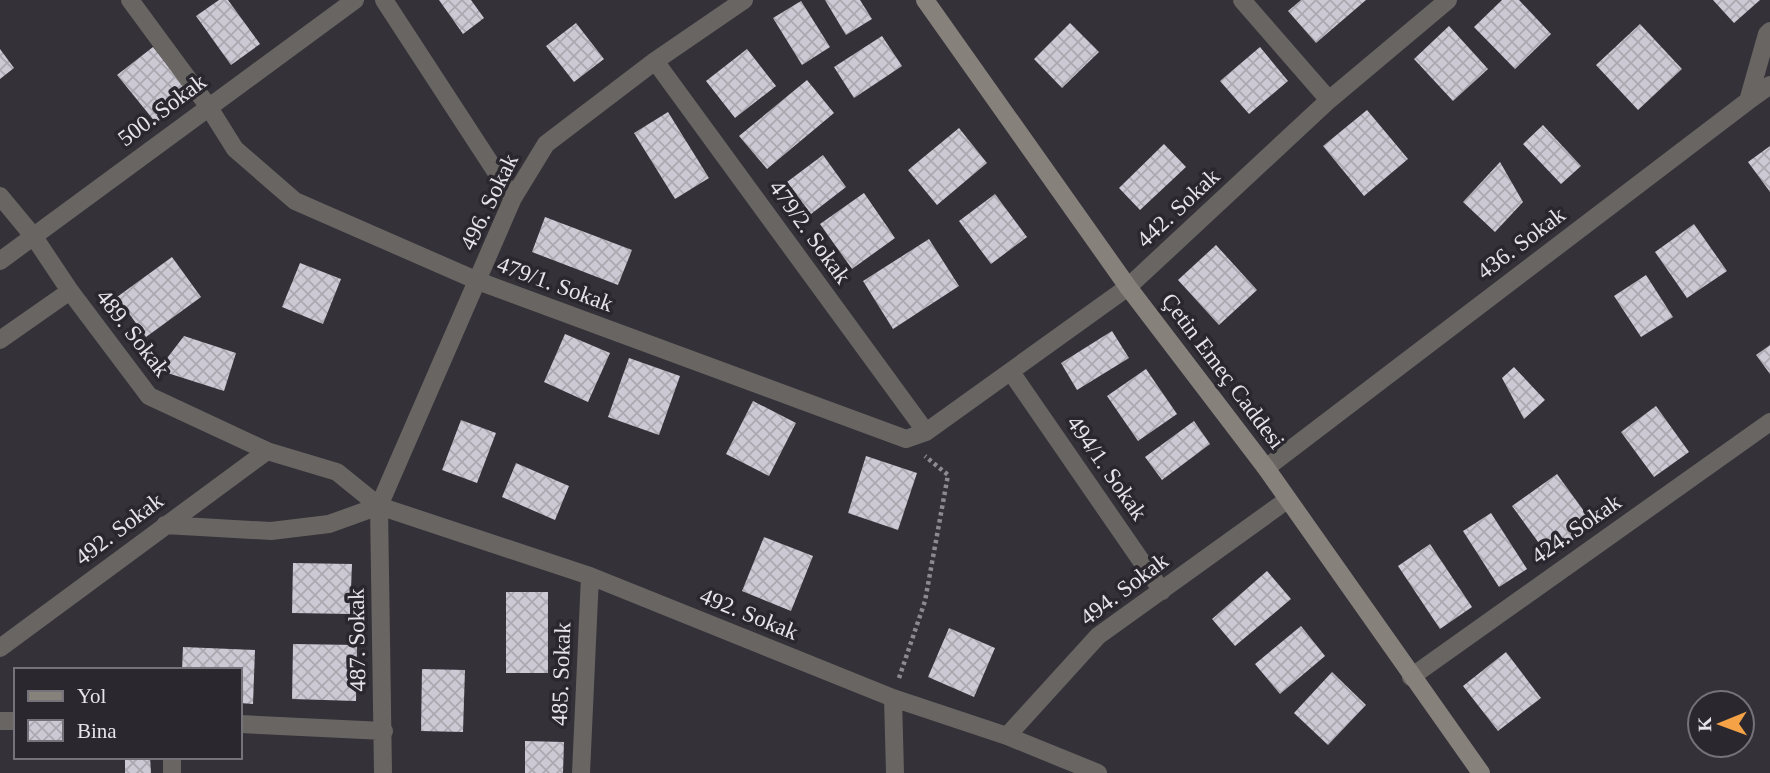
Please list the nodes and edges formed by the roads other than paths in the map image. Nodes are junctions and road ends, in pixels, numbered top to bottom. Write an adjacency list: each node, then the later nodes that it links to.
1 (130, 0): 13 (street, 479/1. Sokak)
2 (355, 0): 13 (street, 500. Sokak)
3 (384, 0): 15 (street)
4 (744, 0): 9 (street, 496. Sokak)
5 (925, 0): 19 (street, Çetin Emeç Caddesi)
6 (1242, 0): 11 (street)
7 (1448, 0): 11 (street, 442. Sokak)
8 (1770, 31): 12 (street)
9 (656, 61): 15 (street, 496. Sokak); 24 (street, 479/2. Sokak)
10 (1770, 85): 12 (street, 436. Sokak)
11 (1329, 100): 19 (street, 442. Sokak)
12 (1748, 101): 26 (street, 436. Sokak)
13 (208, 106): 16 (street, 500. Sokak); 18 (street, 479/1. Sokak)
14 (0, 196): 16 (street, 489. Sokak)
15 (513, 198): 18 (street, 496. Sokak)
16 (34, 237): 17 (street, 500. Sokak); 20 (street, 489. Sokak)
17 (0, 261)
18 (478, 281): 24 (street, 479/1. Sokak); 28 (street, 496. Sokak)
19 (1128, 287): 22 (street, 442. Sokak); 26 (street, Çetin Emeç Caddesi)
20 (70, 291): 21 (street); 25 (street, 489. Sokak)
21 (0, 340)
22 (1011, 372): 24 (street, 442. Sokak); 31 (street, 494/1. Sokak)
23 (1770, 422): 33 (street, 424. Sokak)
24 (926, 432)
25 (267, 451): 28 (street, 489. Sokak); 29 (street, 492. Sokak)
26 (1266, 468): 27 (street, Çetin Emeç Caddesi)
27 (1287, 500): 31 (street, 494. Sokak); 33 (street, Çetin Emeç Caddesi)
28 (379, 506): 29 (street); 30 (street, 492. Sokak); 36 (street, 487. Sokak)
29 (165, 525): 32 (street, 492. Sokak)
30 (590, 576): 34 (street, 492. Sokak); 39 (street, 485. Sokak)
31 (1162, 591): 37 (street, 494. Sokak)
32 (0, 648)
33 (1411, 677): 42 (street, Çetin Emeç Caddesi)
34 (893, 698): 37 (street, 492. Sokak); 40 (street)
35 (242, 724): 36 (street)
36 (383, 731): 38 (street, 487. Sokak)
37 (1007, 736): 41 (street, 492. Sokak)
38 (383, 773)
39 (582, 773)
40 (894, 773)
41 (1098, 773)
42 (1481, 773)

